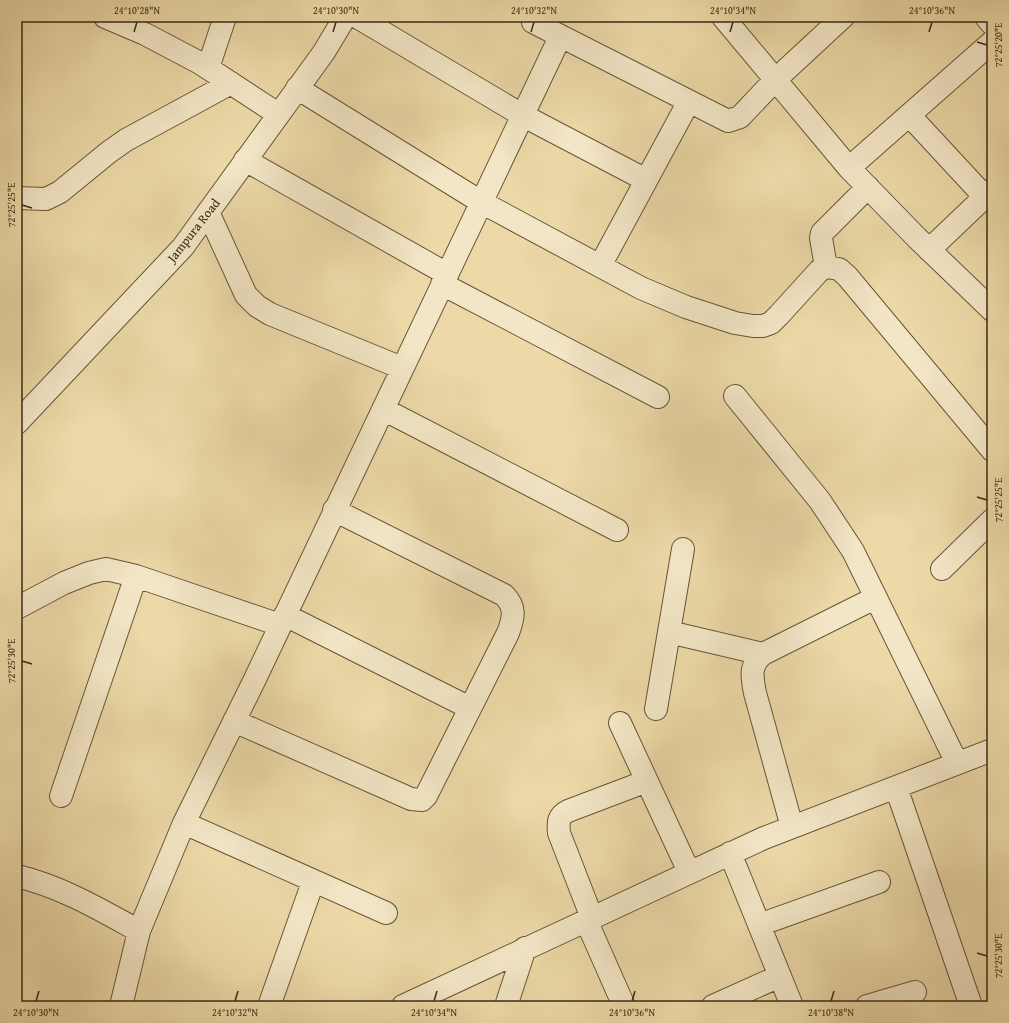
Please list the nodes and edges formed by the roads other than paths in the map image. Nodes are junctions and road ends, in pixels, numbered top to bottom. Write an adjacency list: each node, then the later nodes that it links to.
1 (105, 17): 12 (street)
2 (225, 17): 12 (street)
3 (345, 17): 15 (street, Jampura Road)
4 (357, 17): 18 (street)
5 (722, 17): 13 (street)
6 (843, 17): 13 (street)
7 (986, 17): 9 (street)
8 (533, 22): 10 (street)
9 (992, 24)
10 (560, 37): 16 (street); 18 (street)
11 (992, 42): 19 (street)
12 (208, 68): 14 (street)
13 (775, 80): 16 (street); 21 (street)
14 (231, 83): 17 (street); 25 (street)
15 (297, 88): 17 (street, Jampura Road); 26 (street)
16 (688, 103): 22 (street)
17 (278, 114): 20 (street, Jampura Road)
18 (522, 115): 22 (street); 26 (street)
19 (909, 115): 21 (street); 24 (street)
20 (245, 160): 27 (street, Jampura Road); 31 (street)
21 (849, 168): 23 (street)
22 (646, 180): 29 (street)
23 (868, 187): 28 (street); 30 (street)
24 (988, 193): 28 (street)
25 (17, 198)
26 (481, 202): 29 (street); 31 (street)
27 (208, 212): 33 (street); 37 (street, Jampura Road)
28 (929, 250): 32 (street)
29 (600, 266): 30 (street)
30 (826, 267): 38 (street)
31 (445, 279): 33 (street); 35 (street)
32 (992, 310)
33 (402, 368): 36 (street)
34 (735, 396): 45 (street)
35 (658, 398)
36 (383, 409): 39 (street); 41 (street)
37 (17, 423)
38 (991, 448)
39 (334, 510): 47 (street); 50 (street)
40 (992, 520): 43 (street)
41 (616, 530)
42 (683, 549): 48 (street)
43 (942, 569)
44 (136, 576): 46 (street); 47 (street); 58 (street)
45 (875, 598): 49 (street); 55 (street)
46 (17, 608)
47 (283, 620): 50 (street); 52 (street)
48 (669, 632): 49 (street); 51 (street)
49 (763, 654): 60 (street)
50 (470, 708): 52 (street)
51 (656, 709)
52 (234, 721): 59 (street)
53 (620, 723): 56 (street)
54 (990, 756): 55 (street)
55 (957, 763): 57 (street)
56 (647, 780): 62 (street); 67 (street)
57 (896, 787): 60 (street); 81 (street)
58 (61, 796)
59 (184, 823): 64 (street); 69 (street)
60 (792, 827): 61 (street)
61 (730, 853): 62 (street); 68 (street)
62 (690, 872): 67 (street)
63 (17, 876): 69 (street)
64 (313, 882): 66 (street); 74 (street)
65 (879, 882): 68 (street)
66 (386, 913)
67 (589, 919): 70 (street); 77 (street)
68 (759, 925): 71 (street)
69 (139, 931): 73 (street)
70 (525, 948): 75 (street); 76 (street)
71 (780, 976): 78 (street); 79 (street)
72 (915, 992): 80 (street)
73 (121, 1006)
74 (269, 1006)
75 (403, 1006)
76 (506, 1006)
77 (624, 1006)
78 (713, 1006)
79 (792, 1006)
80 (868, 1006)
81 (971, 1006)

